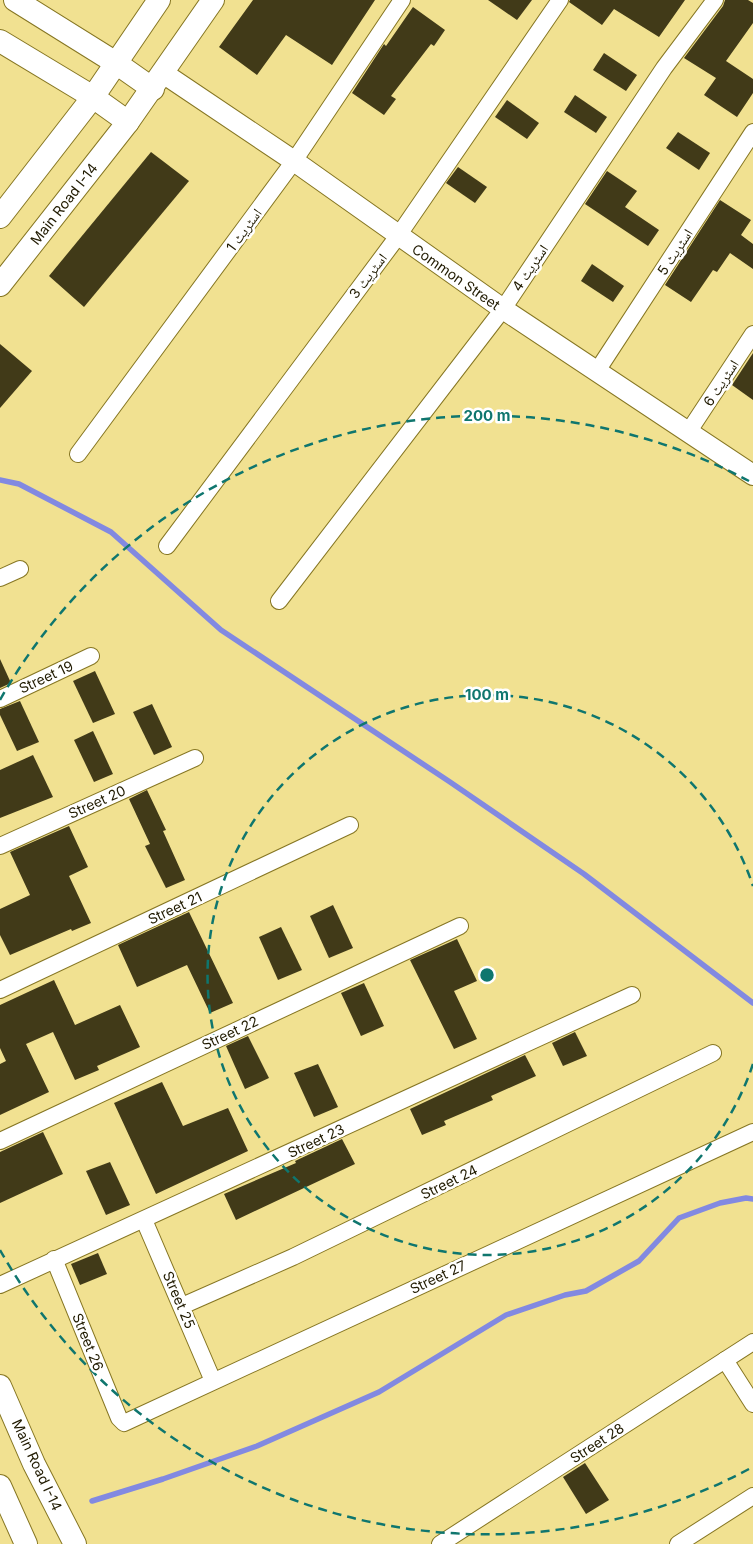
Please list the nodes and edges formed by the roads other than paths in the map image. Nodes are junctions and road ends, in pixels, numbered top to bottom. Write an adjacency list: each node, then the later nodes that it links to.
1 (15, 0): 8 (main road)
2 (159, 0): 8 (main road)
3 (213, 0): 9 (main road, Main Road I-14)
4 (402, 0): 13 (street, اسٹریٹ 1)
5 (560, 0): 15 (street, اسٹریٹ 3)
6 (715, 0): 17 (street, اسٹریٹ 4)
7 (0, 41): 10 (main road)
8 (116, 63): 9 (main road); 10 (main road)
9 (158, 81): 11 (main road, Main Road I-14); 13 (street, Common Street)
10 (93, 97): 11 (main road); 14 (main road)
11 (128, 122): 16 (main road, Main Road I-14)
12 (753, 132): 19 (street, اسٹریٹ 5)
13 (294, 162): 15 (street, Common Street); 21 (street, اسٹریٹ 1)
14 (0, 217)
15 (398, 236): 17 (street, Common Street); 23 (street, اسٹریٹ 3)
16 (0, 285)
17 (503, 309): 19 (street, Common Street); 26 (street, اسٹریٹ 4)
18 (753, 334): 20 (street, اسٹریٹ 6)
19 (597, 371): 20 (street, Common Street)
20 (689, 431): 22 (street, Common Street)
21 (78, 454)
22 (753, 475)
23 (167, 546)
24 (20, 569): 25 (street)
25 (0, 578)
26 (279, 600)
27 (91, 656): 28 (street, Street 19)
28 (0, 699)
29 (195, 758): 31 (street, Street 20)
30 (350, 825): 33 (street, Street 21)
31 (0, 846)
32 (460, 926): 37 (street, Street 22)
33 (0, 990)
34 (632, 995): 38 (street, Street 23)
35 (713, 1053): 41 (street, Street 24)
36 (753, 1132): 44 (street, Street 27)
37 (0, 1141)
38 (144, 1220): 39 (street, Street 23); 41 (street, Street 25)
39 (54, 1259): 40 (street, Street 23); 47 (street, Street 26)
40 (0, 1285)
41 (182, 1306): 44 (street, Street 25)
42 (753, 1342): 43 (street, Street 28)
43 (725, 1360): 46 (street); 52 (street, Street 28)
44 (213, 1381): 47 (street, Street 27)
45 (0, 1386): 51 (main road, Main Road I-14)
46 (753, 1404)
47 (123, 1423)
48 (0, 1486): 50 (main road)
49 (753, 1496): 53 (street)
50 (26, 1544)
51 (75, 1544)
52 (440, 1544)
53 (678, 1544)

